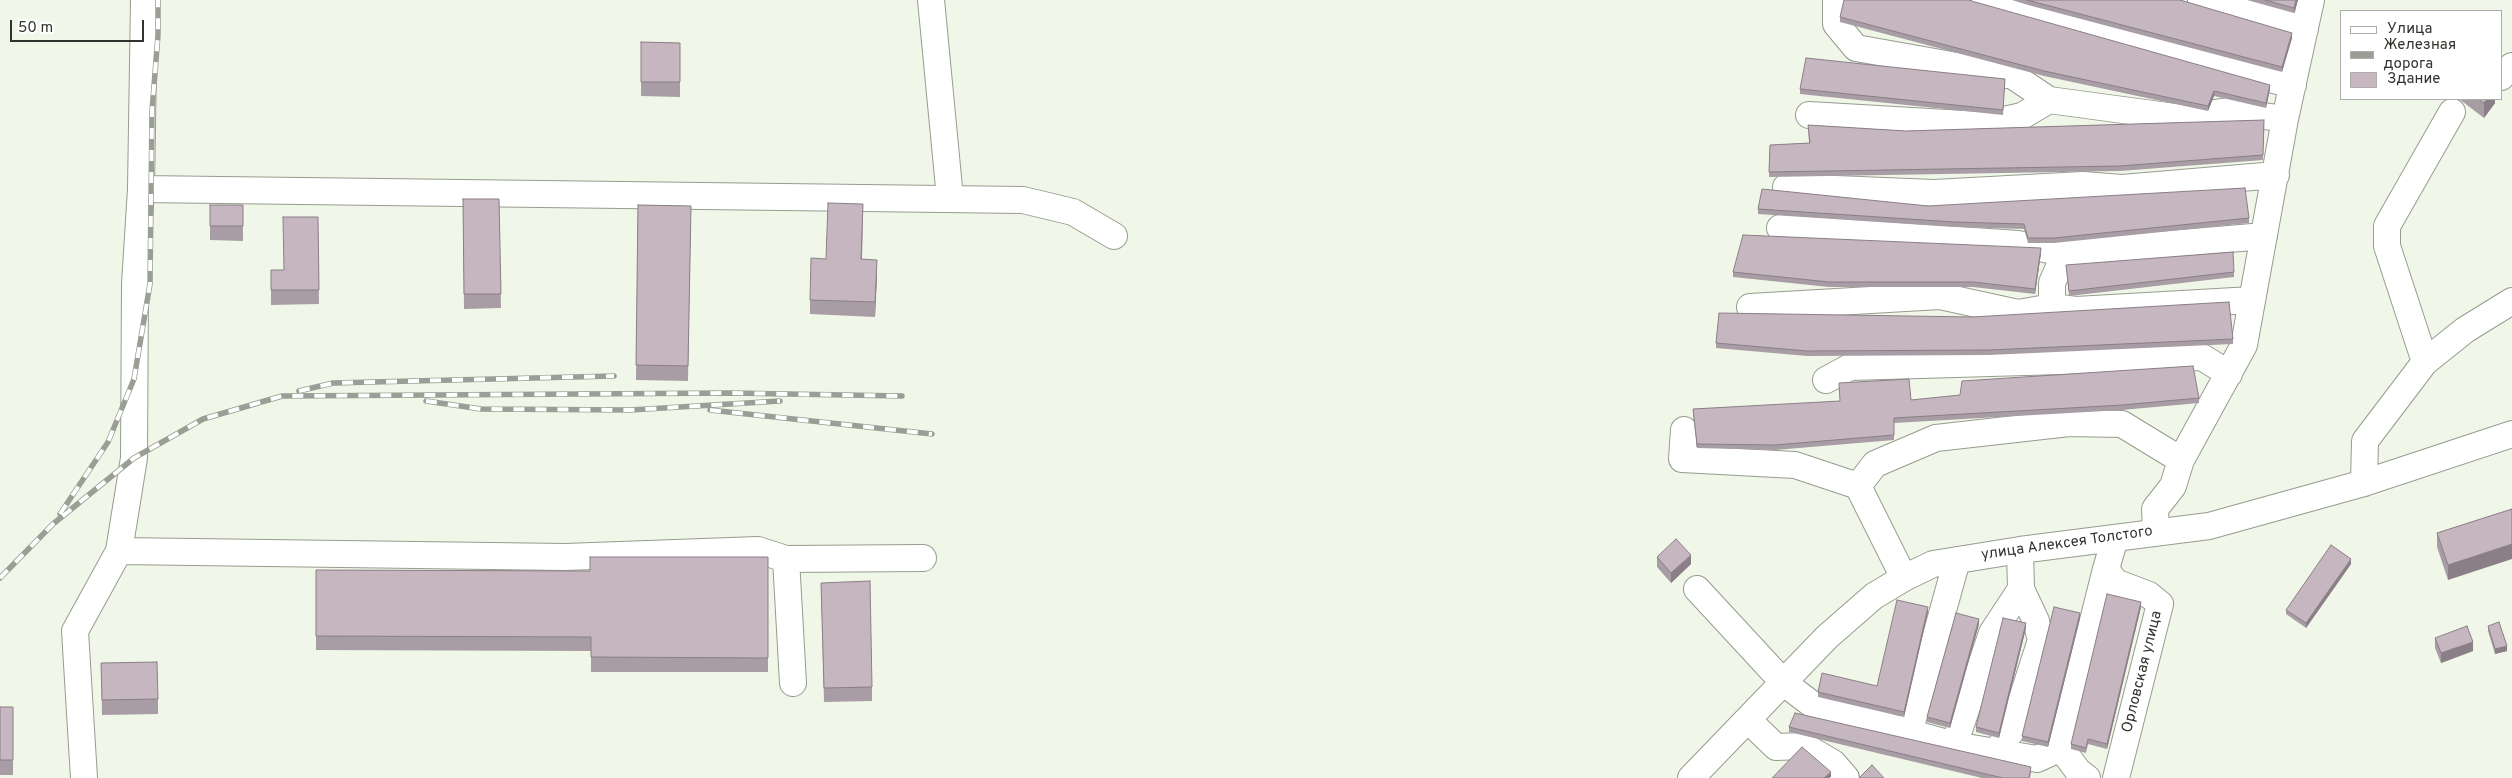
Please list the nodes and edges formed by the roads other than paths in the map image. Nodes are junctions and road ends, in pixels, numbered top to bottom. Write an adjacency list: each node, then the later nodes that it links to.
1 (144, 0): 17 (street)
2 (931, 0): 18 (street)
3 (1836, 0): 11 (street)
4 (1985, 0): 10 (street)
5 (2201, 0): 7 (street)
6 (2311, 0): 7 (street)
7 (2305, 29): 10 (street)
8 (2512, 66): 9 (street)
9 (2502, 76)
10 (2293, 85): 14 (street)
11 (2049, 100): 13 (street); 14 (street)
12 (2452, 112): 27 (street)
13 (1809, 115)
14 (2286, 119): 15 (street)
15 (2276, 175): 16 (street); 21 (street)
16 (1786, 186)
17 (141, 189): 18 (street); 38 (street)
18 (950, 198): 20 (street)
19 (1780, 228): 22 (street)
20 (1114, 236)
21 (2264, 236): 22 (street); 23 (street)
22 (2065, 253): 26 (street)
23 (2252, 300): 26 (street); 28 (street)
24 (2512, 301): 27 (street)
25 (1750, 307): 26 (street)
26 (2052, 307)
27 (2425, 362): 33 (street)
28 (2229, 374): 29 (street); 32 (street)
29 (1826, 380)
30 (1684, 430): 34 (street)
31 (2512, 434): 33 (street, улица Алексея Толстого)
32 (2181, 460): 34 (street); 35 (street)
33 (2364, 483): 35 (street, улица Алексея Толстого)
34 (1858, 486): 43 (street)
35 (2156, 531): 36 (street, улица Алексея Толстого)
36 (2116, 538): 37 (street, улица Алексея Толстого); 42 (street)
37 (2020, 550): 41 (street, улица Алексея Толстого); 45 (street)
38 (119, 551): 40 (street); 53 (street)
39 (923, 558): 40 (street)
40 (786, 559): 46 (street)
41 (1958, 560): 43 (street, улица Алексея Толстого); 49 (street)
42 (2106, 569): 51 (street); 57 (street, Орловская улица)
43 (1904, 578): 47 (street, улица Алексея Толстого)
44 (1697, 588): 47 (street)
45 (2021, 589): 50 (street); 52 (street)
46 (793, 683)
47 (1784, 683): 48 (street, улица Алексея Толстого); 49 (street)
48 (1748, 720): 54 (street, улица Алексея Толстого); 55 (street)
49 (1910, 733): 50 (street)
50 (1954, 745): 52 (street)
51 (2062, 748): 52 (street); 56 (street)
52 (1996, 752)
53 (84, 778)
54 (1691, 778)
55 (1846, 778)
56 (2087, 778)
57 (2116, 778)

